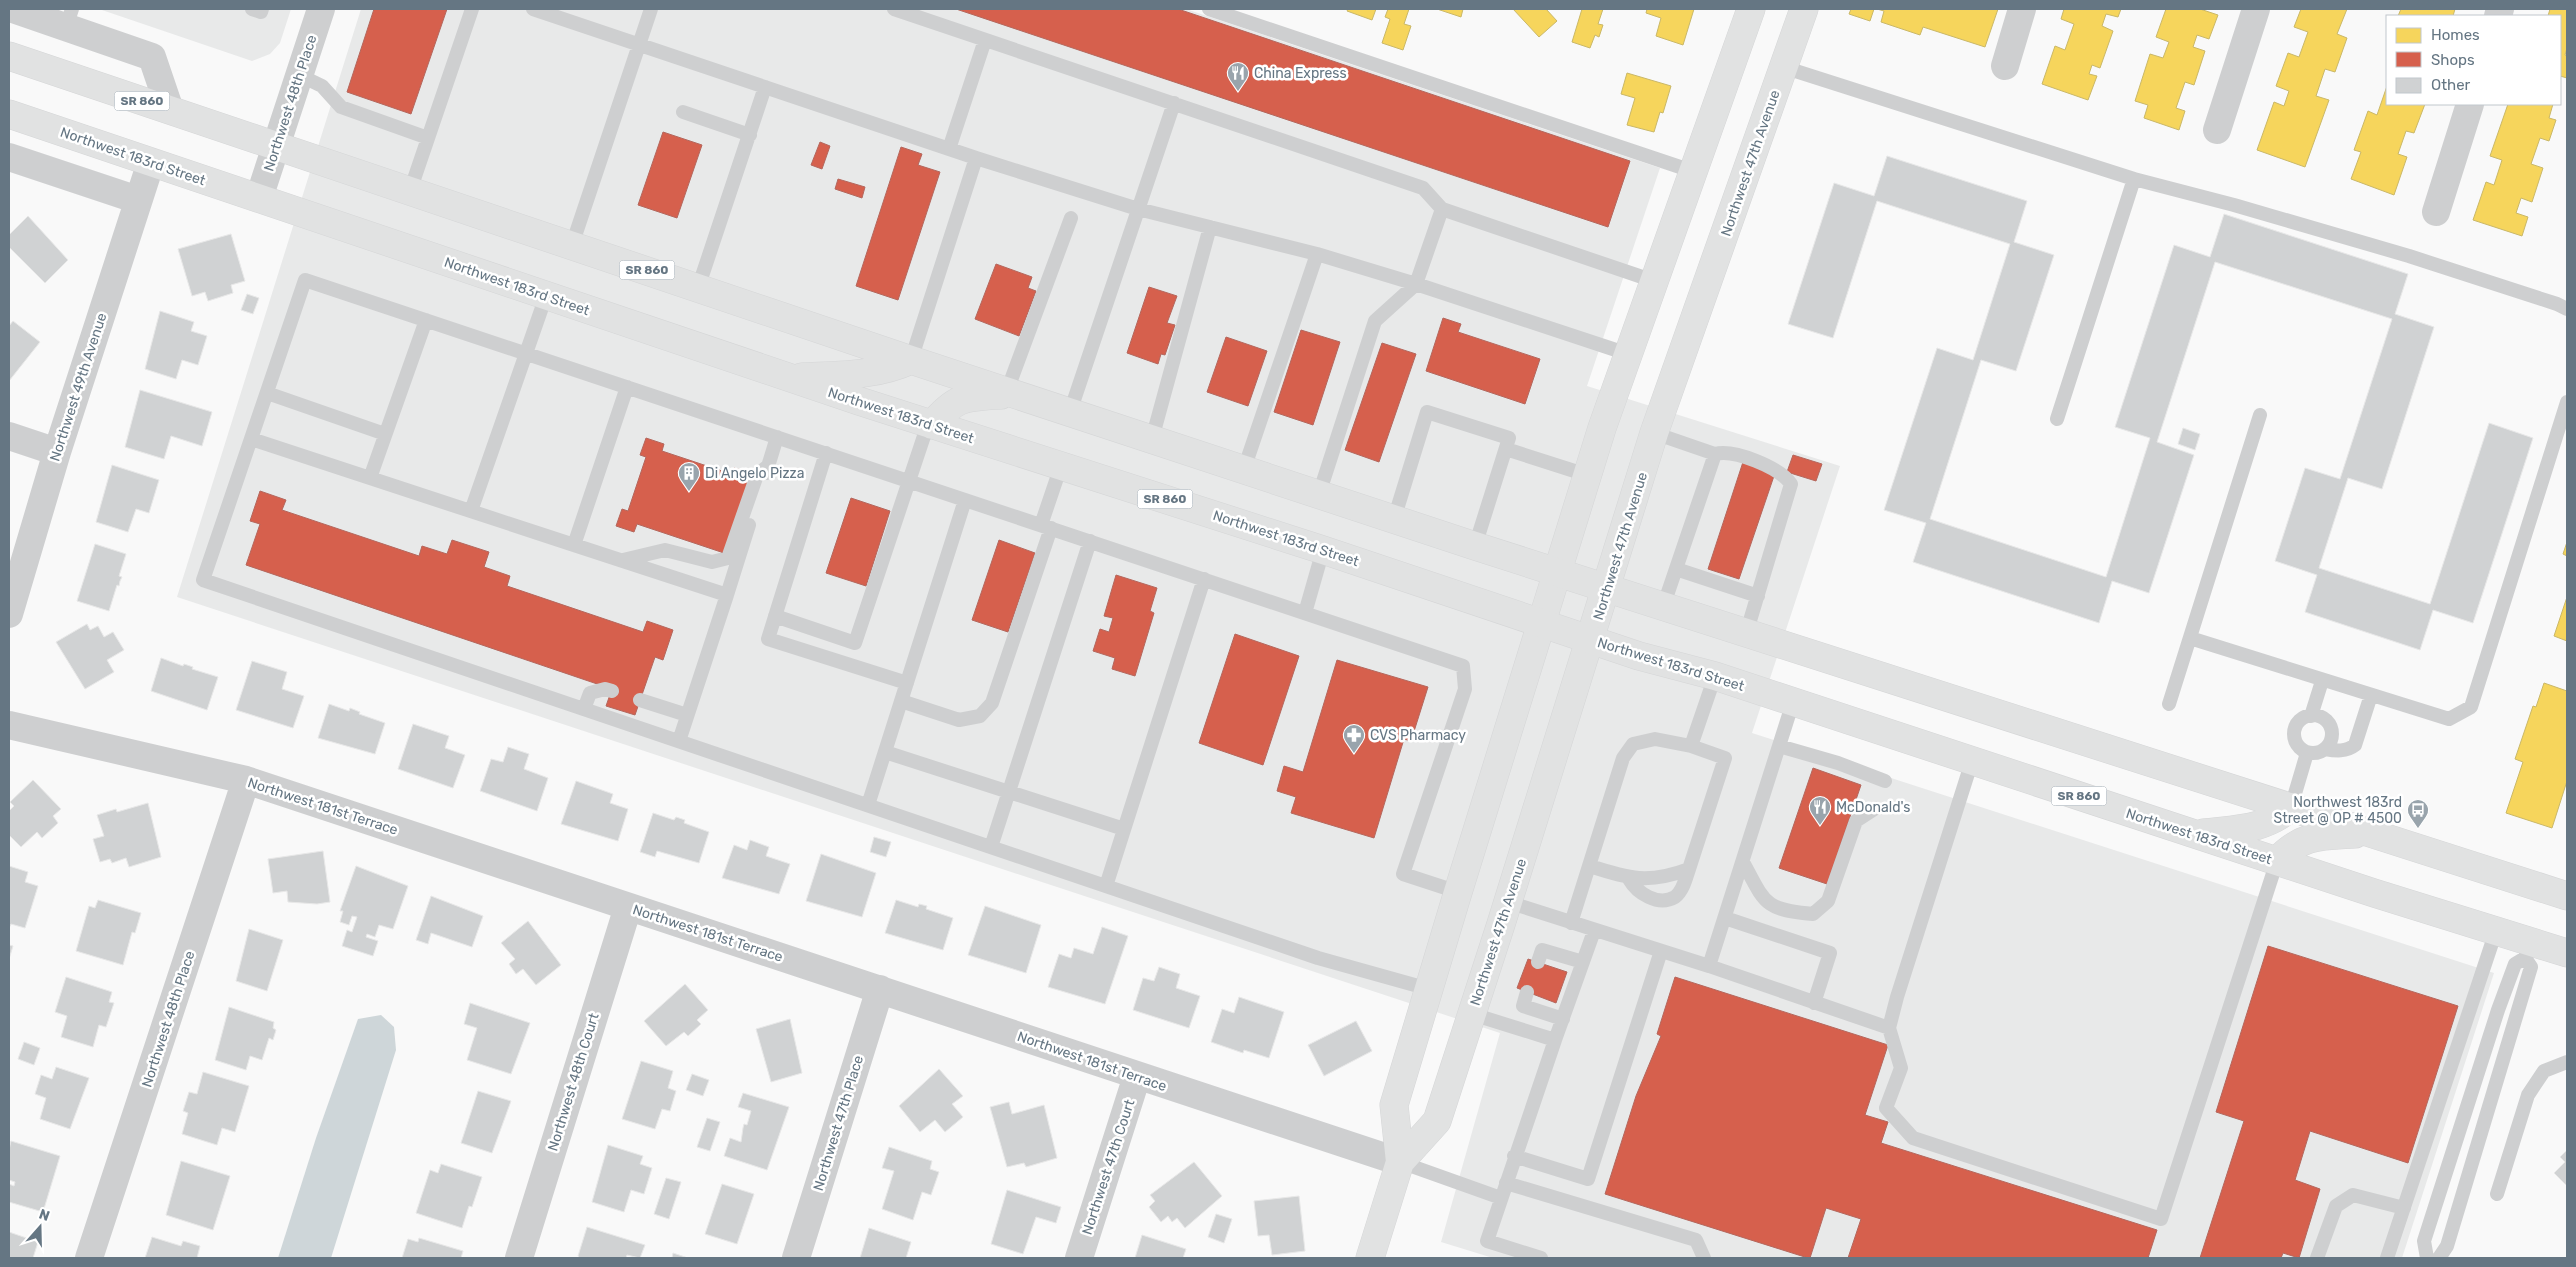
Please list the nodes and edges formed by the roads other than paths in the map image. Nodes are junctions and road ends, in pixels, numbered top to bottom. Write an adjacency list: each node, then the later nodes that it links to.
1 (13, 9): 14 (street)
2 (252, 9): 3 (lane)
3 (262, 9)
4 (321, 9): 20 (street, Northwest 48th Place)
5 (472, 9): 29 (lane)
6 (533, 9): 16 (lane)
7 (651, 9): 16 (lane)
8 (894, 9): 15 (lane)
9 (1209, 9): 35 (lane)
10 (1751, 9): 35 (main road, Northwest 47th Avenue)
11 (1804, 9): 19 (main road, Northwest 47th Avenue)
12 (2022, 9): 18 (street)
13 (2256, 9): 27 (street)
14 (69, 18): 24 (street)
15 (986, 40): 22 (lane); 31 (lane)
16 (639, 45): 21 (lane); 45 (lane)
17 (9, 56): 24 (main road, SR 860)
18 (2005, 66)
19 (1784, 68): 36 (lane); 65 (main road, Northwest 47th Avenue)
20 (299, 75): 29 (lane); 30 (street, Northwest 48th Place)
21 (766, 87): 28 (lane); 31 (lane)
22 (1174, 103): 40 (lane); 41 (lane)
23 (2470, 105): 42 (street)
24 (170, 110): 30 (main road, SR 860)
25 (683, 112): 28 (lane)
26 (9, 114): 34 (main road, Northwest 183rd Street / SR 860)
27 (2218, 130)
28 (750, 135): 49 (lane)
29 (428, 138): 37 (lane)
30 (276, 146): 37 (main road, SR 860); 38 (street, Northwest 48th Place)
31 (949, 149): 33 (lane)
32 (9, 157): 39 (street)
33 (976, 158): 40 (lane); 55 (lane)
34 (151, 162): 38 (main road, Northwest 183rd Street / SR 860); 39 (street, Northwest 49th Avenue)
35 (1692, 171): 47 (main road, Northwest 47th Avenue)
36 (2134, 178): 51 (lane); 63 (lane)
37 (410, 191): 45 (main road, SR 860)
38 (259, 198): 50 (main road, Northwest 183rd Street / SR 860)
39 (138, 200): 72 (street, Northwest 49th Avenue)
40 (1138, 209): 44 (lane); 61 (lane)
41 (1442, 209): 47 (lane); 48 (lane)
42 (2436, 212)
43 (1071, 218): 59 (lane)
44 (1210, 227): 46 (lane); 70 (lane)
45 (572, 245): 49 (main road, SR 860)
46 (1317, 254): 48 (lane); 77 (lane)
47 (1654, 280): 54 (main road, Northwest 47th Avenue)
48 (1416, 284): 54 (lane); 81 (lane)
49 (698, 288): 55 (main road, SR 860)
50 (546, 296): 53 (lane); 56 (main road, Northwest 183rd Street / SR 860)
51 (2567, 309)
52 (426, 320): 53 (lane); 58 (lane); 66 (lane)
53 (526, 353): 57 (lane); 83 (lane)
54 (1628, 354): 78 (main road, Northwest 47th Avenue)
55 (911, 360): 56 (main road); 59 (main road, SR 860)
56 (788, 378): 64 (main road, Northwest 183rd Street / SR 860)
57 (627, 387): 68 (lane); 87 (lane)
58 (267, 393): 66 (lane); 69 (lane)
59 (1012, 393): 61 (main road, SR 860); 64 (main road)
60 (2567, 402): 109 (lane)
61 (1070, 412): 70 (main road, SR 860)
62 (2260, 415): 103 (lane)
63 (2057, 418)
64 (930, 424): 76 (main road, Northwest 183rd Street / SR 860); 80 (lane)
65 (1654, 433): 74 (lane); 94 (main road, Northwest 47th Avenue)
66 (385, 434): 79 (lane)
67 (9, 436): 72 (street)
68 (777, 437): 73 (lane); 75 (lane)
69 (251, 439): 79 (lane); 114 (lane)
70 (1152, 439): 77 (main road, SR 860)
71 (1506, 449): 78 (lane); 84 (lane); 88 (lane)
72 (57, 452): 99 (street, Northwest 49th Avenue)
73 (826, 454): 80 (lane); 100 (lane)
74 (1715, 454): 91 (lane); 96 (lane)
75 (768, 466): 90 (lane); 95 (lane)
76 (1061, 466): 85 (lane); 89 (main road, Northwest 183rd Street / SR 860)
77 (1244, 469): 81 (main road, SR 860)
78 (1587, 475): 92 (main road, Northwest 47th Avenue)
79 (370, 478): 83 (lane)
80 (909, 481): 82 (lane); 100 (lane)
81 (1319, 494): 84 (main road, SR 860)
82 (965, 500): 85 (lane); 107 (lane)
83 (471, 511): 87 (lane)
84 (1394, 519): 88 (main road, SR 860)
85 (1046, 527): 86 (lane); 111 (lane)
86 (1090, 541): 93 (lane); 127 (lane)
87 (574, 545): 90 (lane)
88 (1475, 546): 92 (main road, SR 860)
89 (1323, 550): 98 (lane); 101 (main road, Northwest 183rd Street / SR 860)
90 (622, 560): 95 (lane)
91 (1676, 569): 96 (lane); 97 (lane)
92 (1557, 572): 94 (main road, SR 860); 101 (main road, Northwest 47th Avenue)
93 (1204, 579): 98 (lane); 131 (lane)
94 (1607, 588): 97 (main road, SR 860); 104 (main road, Northwest 47th Avenue)
95 (727, 595): 115 (lane)
96 (1758, 596): 102 (lane)
97 (1663, 607): 102 (main road, SR 860)
98 (1305, 613): 141 (lane)
99 (9, 614)
100 (775, 616): 107 (lane)
101 (1542, 624): 104 (main road, Northwest 183rd Street / SR 860); 141 (main road, Northwest 47th Avenue)
102 (1746, 634): 129 (main road, SR 860)
103 (2190, 638): 106 (lane); 113 (lane)
104 (1591, 640): 105 (main road, Northwest 183rd Street / SR 860); 143 (main road, Northwest 47th Avenue)
105 (1715, 676): 112 (main road, Northwest 183rd Street / SR 860); 119 (lane)
106 (2322, 681): 109 (lane); 116 (lane)
107 (906, 683): 111 (lane)
108 (612, 691): 114 (lane)
109 (2370, 695): 121 (lane)
110 (640, 700): 115 (lane)
111 (901, 701): 122 (lane)
112 (1793, 702): 120 (lane); 124 (main road, Northwest 183rd Street / SR 860)
113 (2169, 704)
114 (584, 709): 118 (lane)
115 (687, 715): 118 (lane)
116 (2311, 716): 121 (lane); 123 (lane)
117 (9, 725): 125 (street, Northwest 181st Terrace)
118 (679, 741): 128 (lane)
119 (1691, 746): 137 (lane); 138 (lane)
120 (1779, 746): 126 (lane); 136 (lane)
121 (2325, 749): 123 (lane)
122 (885, 752): 127 (lane); 128 (lane)
123 (2307, 753): 129 (lane)
124 (1972, 760): 133 (main road, Northwest 183rd Street / SR 860); 161 (lane)
125 (246, 780): 144 (street, Northwest 181st Terrace); 171 (street, Northwest 48th Place)
126 (1885, 781)
127 (1008, 792): 131 (lane); 134 (lane)
128 (868, 805): 134 (lane)
129 (2291, 807): 132 (main road, SR 860); 133 (main road)
130 (1876, 808): 136 (lane)
131 (1124, 829): 140 (lane)
132 (2372, 833): 135 (main road); 142 (main road, SR 860)
133 (2195, 834): 135 (main road, Northwest 183rd Street / SR 860)
134 (991, 847): 140 (lane)
135 (2277, 861): 148 (main road, Northwest 183rd Street / SR 860); 161 (lane)
136 (1743, 862): 145 (lane)
137 (1590, 866): 139 (lane); 146 (lane)
138 (1690, 869): 139 (lane); 139 (lane)
139 (1629, 879)
140 (1106, 886): 156 (lane)
141 (1458, 892): 156 (main road, Northwest 47th Avenue)
142 (2567, 896)
143 (1508, 902): 146 (lane); 159 (main road, Northwest 47th Avenue)
144 (628, 907): 155 (street, Northwest 181st Terrace); 172 (street, Northwest 48th Court)
145 (1725, 918): 154 (lane); 158 (lane)
146 (1571, 923): 147 (lane)
147 (1594, 931): 150 (lane); 153 (lane)
148 (2496, 931): 149 (main road, Northwest 183rd Street / SR 860); 170 (lane)
149 (2527, 950): 151 (main road, Northwest 183rd Street / SR 860); 180 (lane); 181 (lane)
150 (1661, 952): 154 (lane); 165 (lane)
151 (2567, 953)
152 (1538, 962): 153 (lane)
153 (1583, 962): 160 (lane)
154 (1709, 966): 158 (lane)
155 (880, 989): 164 (street, Northwest 181st Terrace); 173 (street, Northwest 47th Place)
156 (1428, 989): 166 (main road, Northwest 47th Avenue)
157 (1527, 992): 160 (lane)
158 (1814, 1003): 161 (lane)
159 (1472, 1014): 162 (lane); 166 (main road, Northwest 47th Avenue)
160 (1563, 1019): 162 (lane)
161 (1890, 1028)
162 (1555, 1040): 165 (lane)
163 (2567, 1062): 168 (lane)
164 (1137, 1076): 166 (street, Northwest 181st Terrace); 174 (street, Northwest 47th Court)
165 (1514, 1156): 167 (lane)
166 (1400, 1162): 169 (lane); 175 (main road, Northwest 47th Avenue)
167 (1506, 1183): 169 (lane); 177 (lane)
168 (2497, 1194)
169 (1501, 1198): 176 (lane)
170 (2404, 1208): 178 (lane); 179 (lane)
171 (90, 1258)
172 (519, 1258)
173 (796, 1258)
174 (1079, 1258)
175 (1370, 1258)
176 (1541, 1258)
177 (1704, 1258)
178 (2318, 1258)
179 (2387, 1258)
180 (2427, 1258)
181 (2439, 1258)

